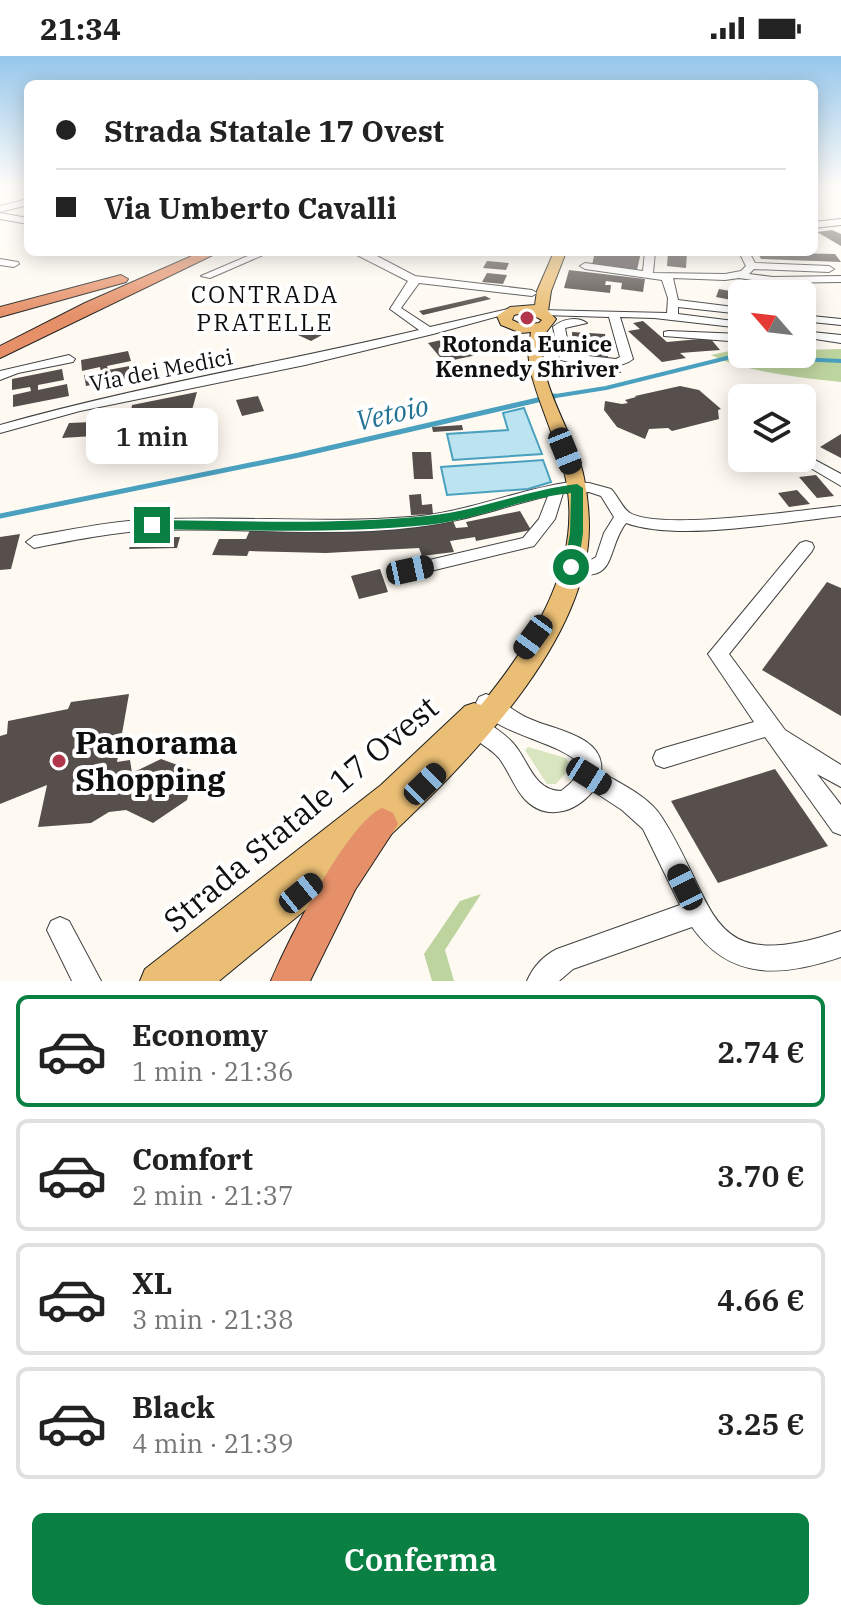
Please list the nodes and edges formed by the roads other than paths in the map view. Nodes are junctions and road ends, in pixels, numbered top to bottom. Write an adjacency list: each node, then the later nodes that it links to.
1 (188, 256): 26 (highway)
2 (192, 256): 18 (highway)
3 (201, 256): 18 (highway)
4 (202, 256): 43 (highway)
5 (255, 256): 17 (street)
6 (369, 256): 20 (street)
7 (558, 256): 22 (main road, Strada Statale 17 Ovest)
8 (650, 256): 15 (street)
9 (746, 256): 13 (street)
10 (0, 262): 11 (street)
11 (14, 264)
12 (585, 266): 15 (street)
13 (751, 266): 14 (street); 16 (street)
14 (841, 269)
15 (648, 274): 19 (street)
16 (737, 275): 19 (street); 21 (street)
17 (206, 276)
18 (148, 277): 40 (highway)
19 (668, 278): 23 (street)
20 (413, 279): 22 (street); 35 (street)
21 (841, 279)
22 (538, 292): 29 (main road); 30 (main road, Strada Statale 17 Ovest)
23 (673, 300): 24 (street); 25 (street); 28 (street)
24 (728, 304)
25 (728, 309)
26 (0, 312)
27 (613, 313): 28 (street); 32 (street); 32 (street)
28 (672, 316): 34 (street)
29 (513, 318): 30 (main road); 35 (street, Via dei Medici); 42 (main road, Strada Statale 17 Ovest)
30 (544, 318): 32 (street); 42 (main road, Strada Statale 17 Ovest)
31 (817, 320): 33 (street); 39 (street)
32 (587, 321)
33 (841, 322)
34 (728, 323)
35 (429, 332): 46 (street, Via dei Medici)
36 (668, 334): 38 (street)
37 (816, 336): 39 (street)
38 (728, 337)
39 (823, 337): 41 (street)
40 (0, 339)
41 (841, 339)
42 (536, 351): 49 (main road, Strada Statale 17 Ovest)
43 (0, 353)
44 (69, 359): 45 (street)
45 (0, 376)
46 (0, 429)
47 (816, 466): 48 (street)
48 (841, 481)
49 (577, 488): 50 (street); 52 (street); 56 (main road, Strada Statale 17 Ovest)
50 (556, 490): 53 (street); 55 (street)
51 (841, 511): 52 (street)
52 (623, 517): 56 (street)
53 (34, 542)
54 (806, 547): 59 (street)
55 (410, 570)
56 (569, 573): 57 (main road, Strada Statale 17 Ovest)
57 (482, 715): 58 (street); 60 (street); 64 (main road, Strada Statale 17 Ovest); 70 (main road, Strada Statale 17 Ovest)
58 (533, 731): 60 (street); 62 (street)
59 (773, 732): 61 (street); 63 (street); 65 (street)
60 (509, 755): 62 (street)
61 (664, 758)
62 (589, 776): 66 (street)
63 (841, 777)
64 (382, 824): 71 (main road, Strada Statale 17 Ovest); 72 (highway)
65 (841, 824)
66 (697, 912): 68 (street); 73 (street)
67 (60, 930): 69 (street)
68 (841, 944)
69 (87, 981)
70 (157, 981)
71 (193, 981)
72 (290, 981)
73 (541, 981)

